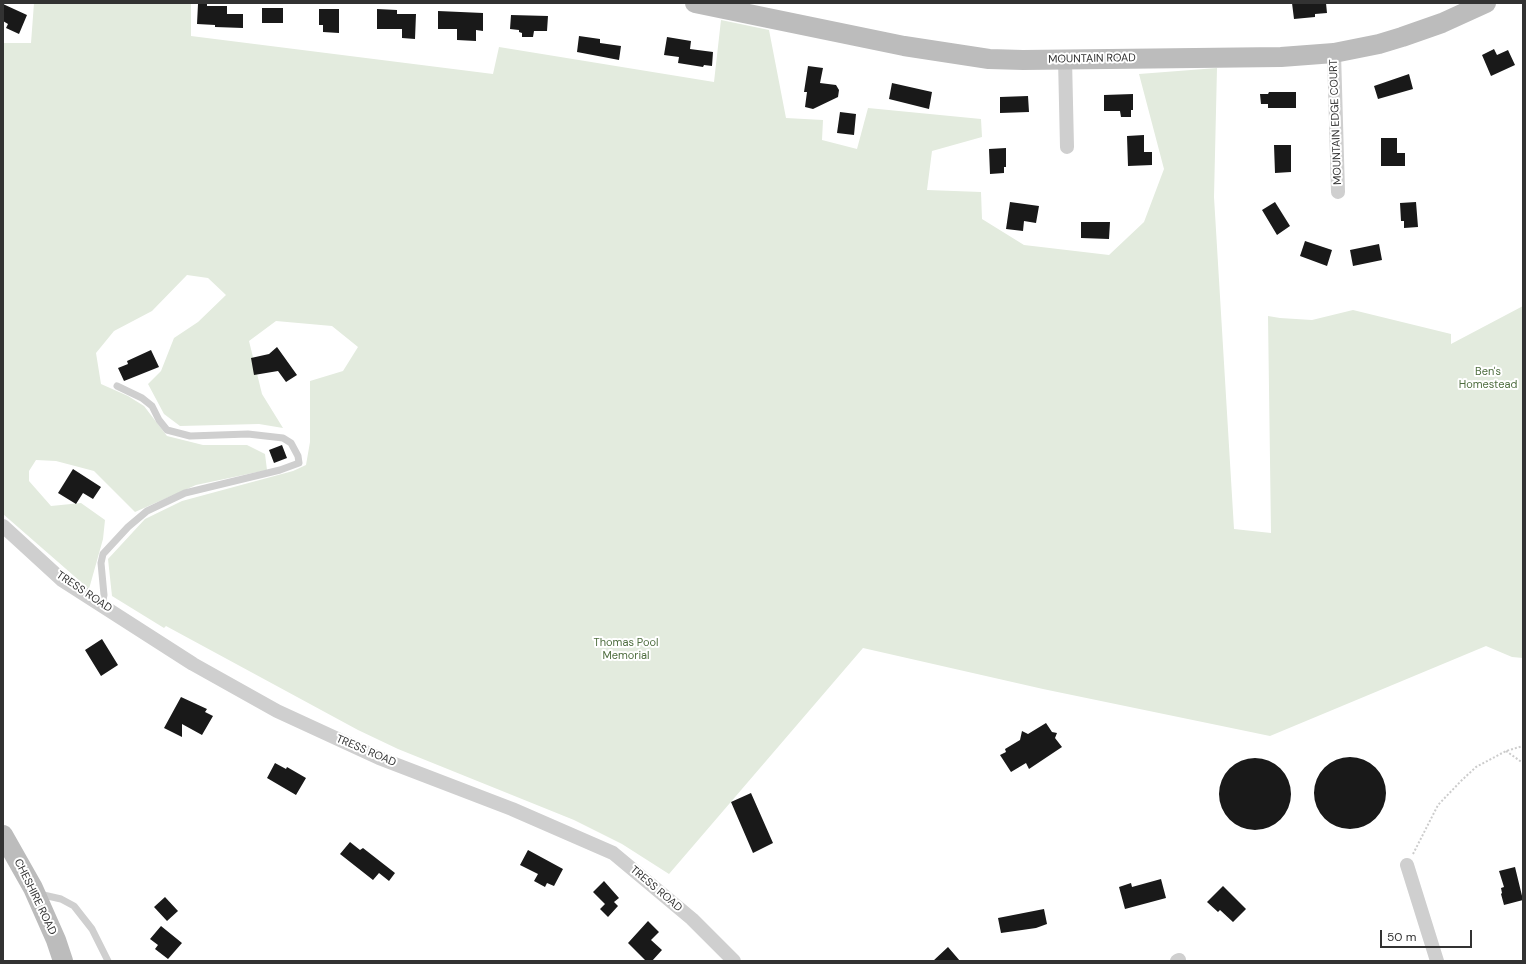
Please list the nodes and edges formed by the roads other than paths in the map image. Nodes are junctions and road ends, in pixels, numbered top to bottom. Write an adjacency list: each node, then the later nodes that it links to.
1 (696, 3): 4 (main road, MOUNTAIN ROAD)
2 (1486, 3): 3 (main road, MOUNTAIN ROAD)
3 (1334, 53): 4 (main road, MOUNTAIN ROAD); 6 (street, MOUNTAIN EDGE COURT)
4 (1066, 60): 5 (street)
5 (1067, 147)
6 (1338, 192)
7 (117, 386): 9 (lane)
8 (3, 526): 9 (street, TRESS ROAD)
9 (102, 605): 15 (street, TRESS ROAD)
10 (3, 835): 12 (main road, CHESHIRE ROAD)
11 (1407, 865): 16 (street)
12 (35, 894): 13 (main road, CHESHIRE ROAD); 14 (lane)
13 (63, 961)
14 (108, 961)
15 (734, 961)
16 (1437, 961)

